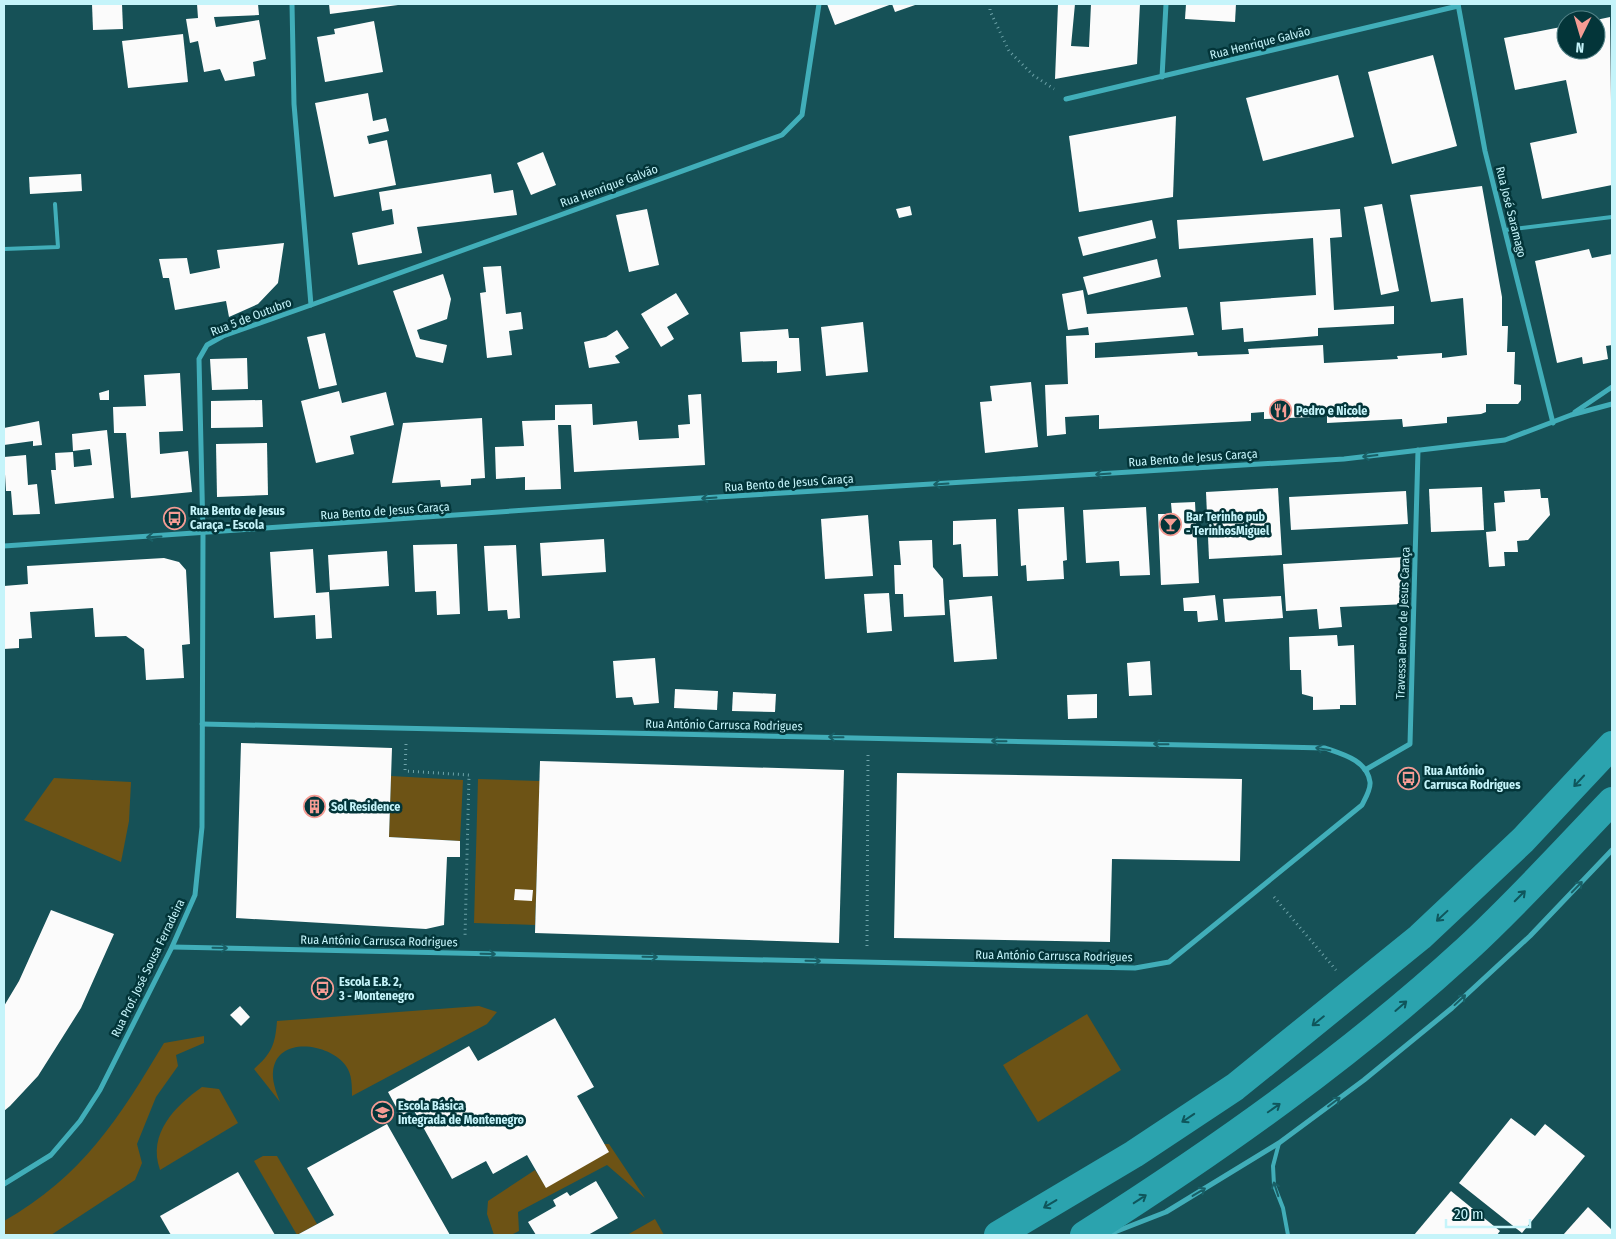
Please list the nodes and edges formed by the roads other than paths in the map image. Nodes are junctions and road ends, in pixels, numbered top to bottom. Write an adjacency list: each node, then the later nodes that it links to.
1 (292, 4): 11 (street, Rua 5 de Outubro)
2 (819, 4): 11 (street, Rua Henrique Galvão)
3 (1166, 4): 5 (street)
4 (1458, 5): 5 (street, Rua Henrique Galvão); 9 (street, Rua José Saramago)
5 (1162, 77): 6 (street, Rua Henrique Galvão)
6 (1066, 99)
7 (56, 204): 10 (lane)
8 (1612, 217): 9 (lane)
9 (1505, 230): 15 (street, Rua José Saramago)
10 (4, 249)
11 (311, 305): 17 (street, Rua 5 de Outubro)
12 (1612, 387): 14 (street)
13 (1612, 404): 14 (street)
14 (1571, 415): 15 (street, Rua Bento de Jesus Caraça)
15 (1552, 423): 16 (street, Rua Bento de Jesus Caraça)
16 (1418, 450): 17 (street, Rua Bento de Jesus Caraça, one-way to 17); 21 (street, Travessa Bento de Jesus Caraça)
17 (203, 534): 18 (street, Rua Bento de Jesus Caraça, one-way to 18); 19 (street, Rua Prof. José Sousa Ferradeira)
18 (4, 546)
19 (202, 724): 21 (street, Rua António Carrusca Rodrigues, one-way to 19); 24 (street, Rua Prof. José Sousa Ferradeira)
20 (1612, 745): 27 (main road, one-way to 27)
21 (1366, 770): 24 (street, Rua António Carrusca Rodrigues, one-way to 21)
22 (1612, 800): 28 (main road, one-way to 22)
23 (1612, 850): 25 (street, one-way to 23)
24 (172, 947): 26 (street, Rua Prof. José Sousa Ferradeira)
25 (1279, 1143): 29 (street, one-way to 25); 30 (lane, one-way to 25)
26 (4, 1184)
27 (998, 1235)
28 (1084, 1235)
29 (1107, 1235)
30 (1288, 1235)

